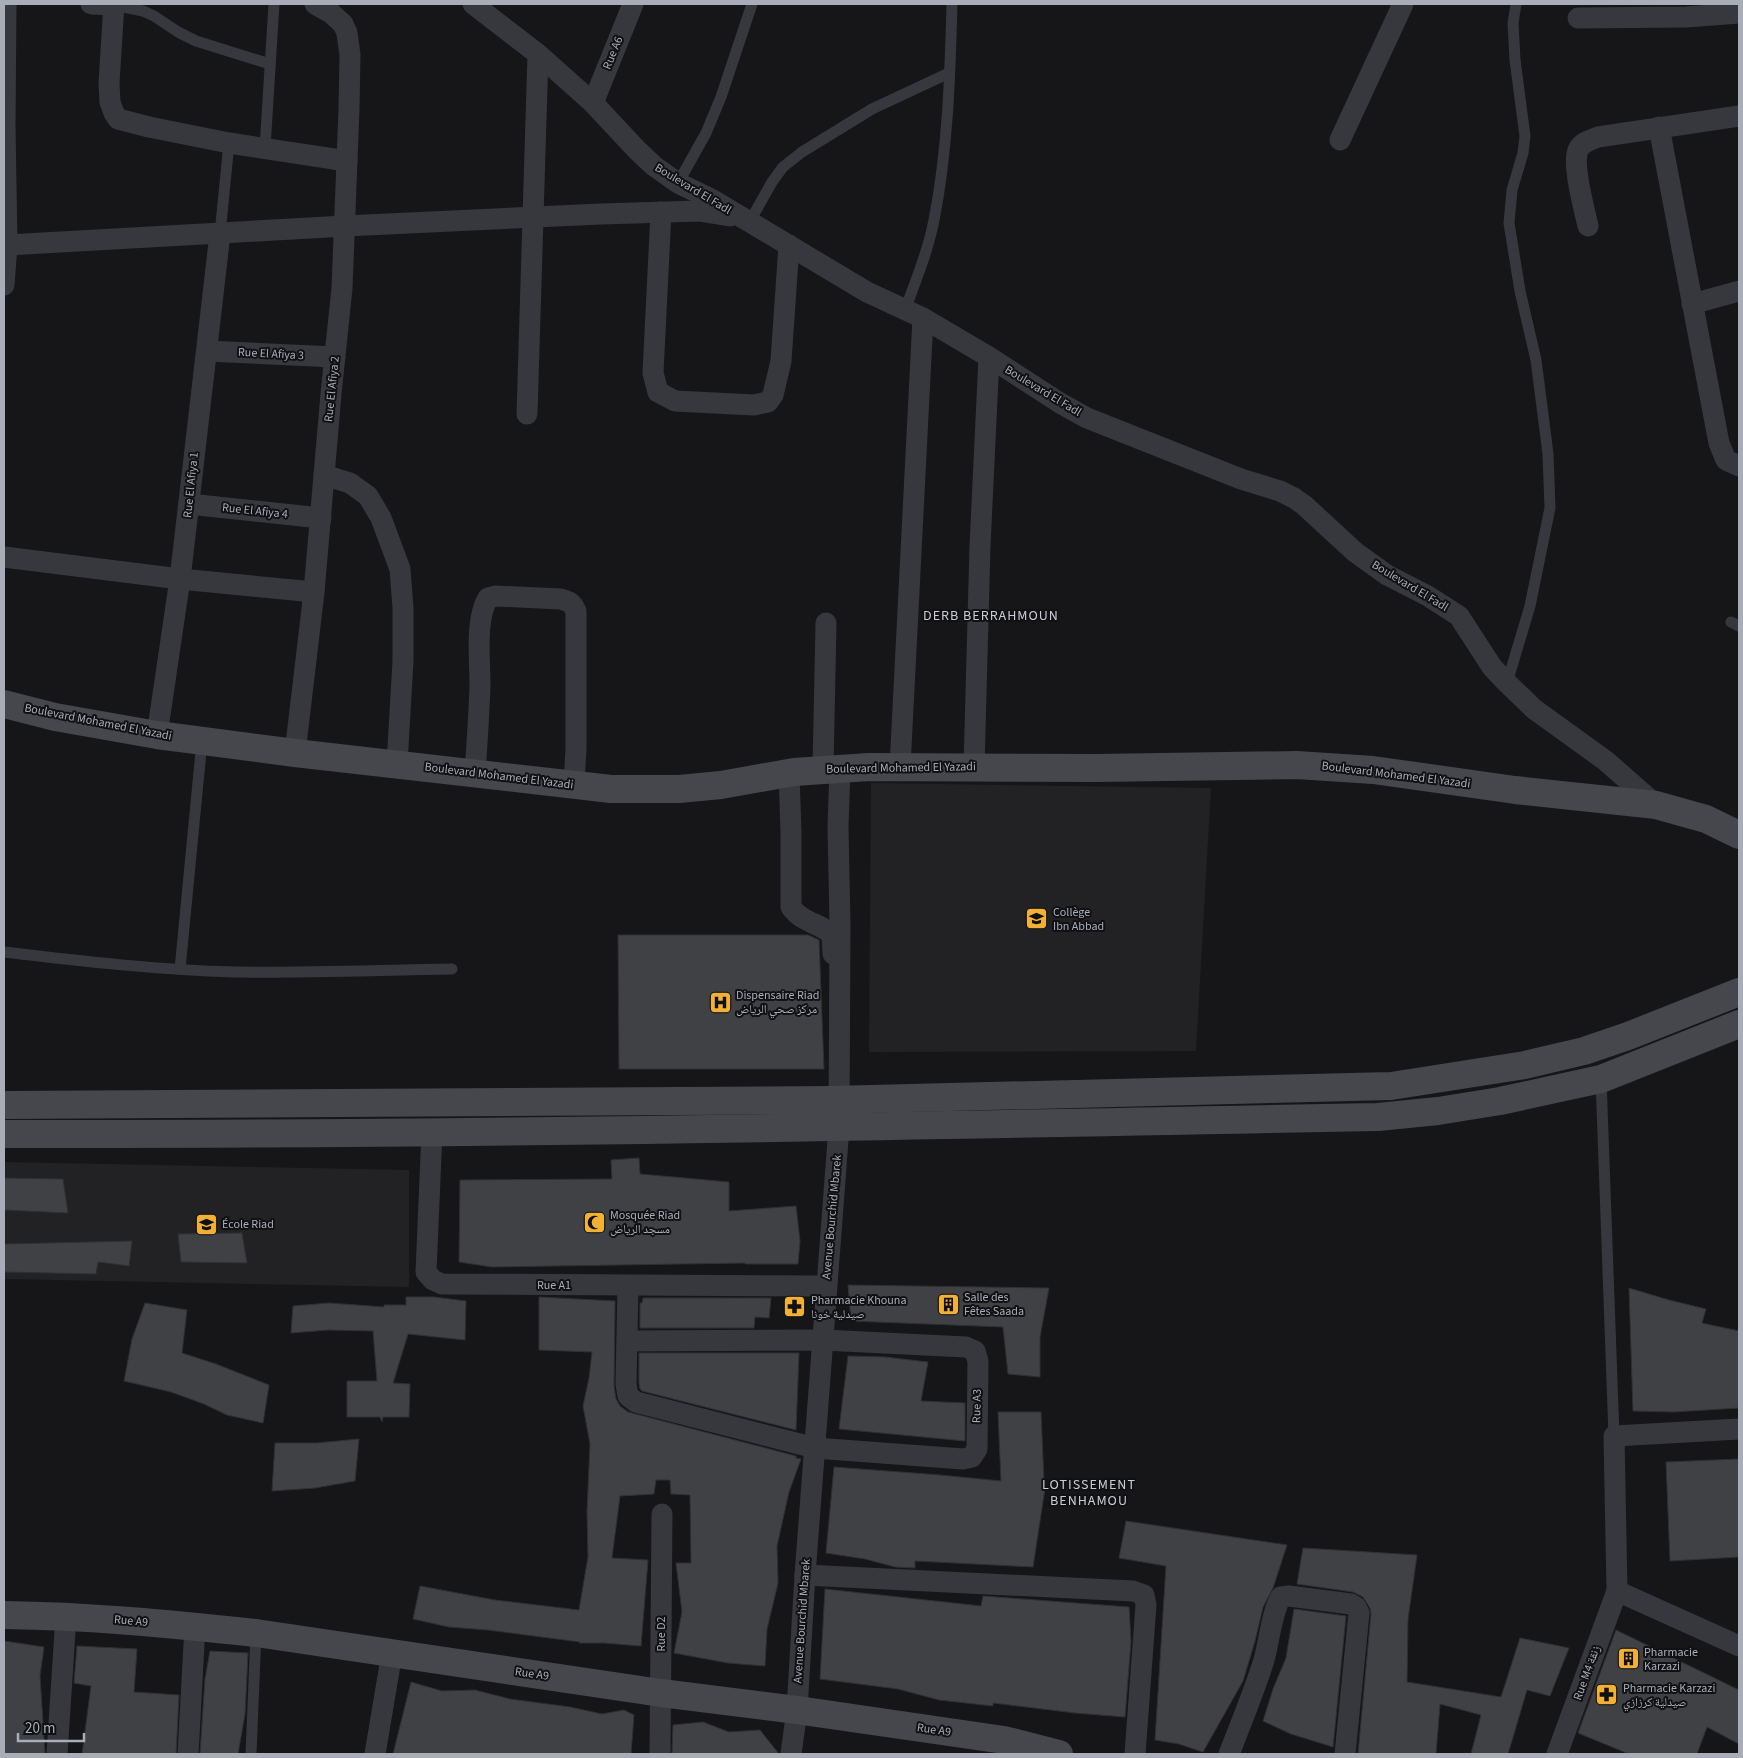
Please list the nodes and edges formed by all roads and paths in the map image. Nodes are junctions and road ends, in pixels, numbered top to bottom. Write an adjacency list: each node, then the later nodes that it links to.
1 (6, 4): 18 (street)
2 (91, 4): 11 (street)
3 (274, 4): 15 (lane)
4 (316, 4): 24 (street, Rue El Afiya 2)
5 (473, 4): 14 (street, Boulevard El Fadl)
6 (633, 4): 17 (street, Rue A6)
7 (752, 4): 25 (lane)
8 (952, 4): 16 (lane)
9 (1404, 4): 21 (street)
10 (1516, 4): 50 (lane)
11 (114, 5): 15 (lane); 22 (street)
12 (1739, 13): 13 (street)
13 (1578, 18)
14 (538, 54): 17 (street, Boulevard El Fadl); 27 (street)
15 (270, 64): 23 (lane)
16 (948, 73): 28 (lane); 37 (lane)
17 (593, 103): 25 (street, Boulevard El Fadl)
18 (4, 112): 32 (street)
19 (1739, 116): 20 (street)
20 (1659, 127): 30 (street); 36 (street)
21 (1340, 140)
22 (229, 143): 23 (street); 31 (lane)
23 (265, 148): 24 (street)
24 (347, 161): 29 (street, Rue El Afiya 2)
25 (678, 183): 28 (street, Boulevard El Fadl)
26 (661, 212): 27 (street); 28 (street); 33 (street)
27 (532, 217): 29 (street); 41 (street)
28 (745, 220): 33 (street, Boulevard El Fadl)
29 (345, 226): 31 (street); 39 (street, Rue El Afiya 2)
30 (1588, 226)
31 (220, 234): 32 (street); 38 (street, Rue El Afiya 1)
32 (7, 245): 34 (street)
33 (789, 245): 37 (street, Boulevard El Fadl)
34 (4, 285)
35 (1739, 291): 36 (street)
36 (1692, 304): 42 (street)
37 (914, 314): 40 (street, Boulevard El Fadl); 56 (street)
38 (207, 351): 39 (street, Rue El Afiya 3); 44 (street, Rue El Afiya 1)
39 (336, 357): 43 (street, Rue El Afiya 2)
40 (989, 357): 50 (street, Boulevard El Fadl); 57 (street)
41 (527, 414)
42 (1739, 466)
43 (324, 475): 45 (street, Rue El Afiya 2); 55 (street)
44 (189, 504): 45 (street, Rue El Afiya 4); 47 (street, Rue El Afiya 1)
45 (321, 518): 48 (street, Rue El Afiya 2)
46 (4, 557): 47 (street)
47 (180, 579): 48 (street); 52 (street, Rue El Afiya 1)
48 (314, 592): 54 (street, Rue El Afiya 2)
49 (826, 623): 58 (street, Avenue Bourchid Mbarek)
50 (1507, 683): 62 (street, Boulevard El Fadl)
51 (4, 704): 52 (main road, Boulevard Mohamed El Yazadi)
52 (157, 735): 53 (main road, Boulevard Mohamed El Yazadi)
53 (202, 741): 54 (main road, Boulevard Mohamed El Yazadi); 65 (lane)
54 (295, 753): 55 (main road, Boulevard Mohamed El Yazadi)
55 (397, 764): 60 (main road, Boulevard Mohamed El Yazadi)
56 (900, 767): 57 (main road, Boulevard Mohamed El Yazadi); 58 (main road, Boulevard Mohamed El Yazadi)
57 (974, 767): 62 (main road, Boulevard Mohamed El Yazadi)
58 (832, 768): 59 (main road, Boulevard Mohamed El Yazadi); 70 (street, Avenue Bourchid Mbarek)
59 (789, 773): 61 (main road, Boulevard Mohamed El Yazadi); 70 (street)
60 (475, 774): 61 (main road, Boulevard Mohamed El Yazadi); 61 (street)
61 (574, 785)
62 (1656, 806): 63 (main road, Boulevard Mohamed El Yazadi)
63 (1739, 835)
64 (4, 952): 65 (lane)
65 (180, 969): 66 (lane)
66 (452, 969)
67 (1739, 992): 70 (main road)
68 (1739, 1024): 69 (main road)
69 (1601, 1079): 72 (main road); 80 (lane)
70 (836, 1100): 71 (main road); 72 (street, Avenue Bourchid Mbarek)
71 (4, 1105)
72 (839, 1127): 73 (main road); 76 (street, Avenue Bourchid Mbarek)
73 (432, 1132): 74 (main road); 75 (street, Rue A1)
74 (4, 1134)
75 (628, 1286): 76 (street, Rue A1); 78 (street)
76 (826, 1286): 77 (street, Avenue Bourchid Mbarek)
77 (823, 1340): 78 (street, Rue A3); 81 (street, Avenue Bourchid Mbarek); 81 (street, Rue A3)
78 (627, 1341): 81 (street, Rue A3)
79 (1739, 1429): 80 (street)
80 (1614, 1436): 84 (street)
81 (815, 1448): 83 (street, Avenue Bourchid Mbarek)
82 (662, 1514): 91 (street, Rue D2)
83 (805, 1575): 92 (street, Avenue Bourchid Mbarek); 101 (street)
84 (1617, 1591): 89 (street); 104 (street, Rue M4 زنقة)
85 (4, 1615): 86 (main road, Rue A9)
86 (66, 1616): 87 (main road, Rue A9); 94 (street)
87 (196, 1626): 88 (main road, Rue A9); 95 (street)
88 (256, 1633): 90 (main road, Rue A9); 96 (lane)
89 (1739, 1646)
90 (392, 1653): 91 (main road, Rue A9); 97 (street)
91 (661, 1693): 92 (main road, Rue A9); 98 (street, Rue D2)
92 (796, 1710): 93 (main road, Rue A9); 99 (street, Avenue Bourchid Mbarek)
93 (1005, 1747): 100 (main road, Rue A9)
94 (57, 1754)
95 (188, 1754)
96 (250, 1754)
97 (375, 1754)
98 (660, 1754)
99 (791, 1754)
100 (1058, 1754)
101 (1135, 1754)
102 (1229, 1754): 103 (street)
103 (1346, 1754)
104 (1557, 1754)

